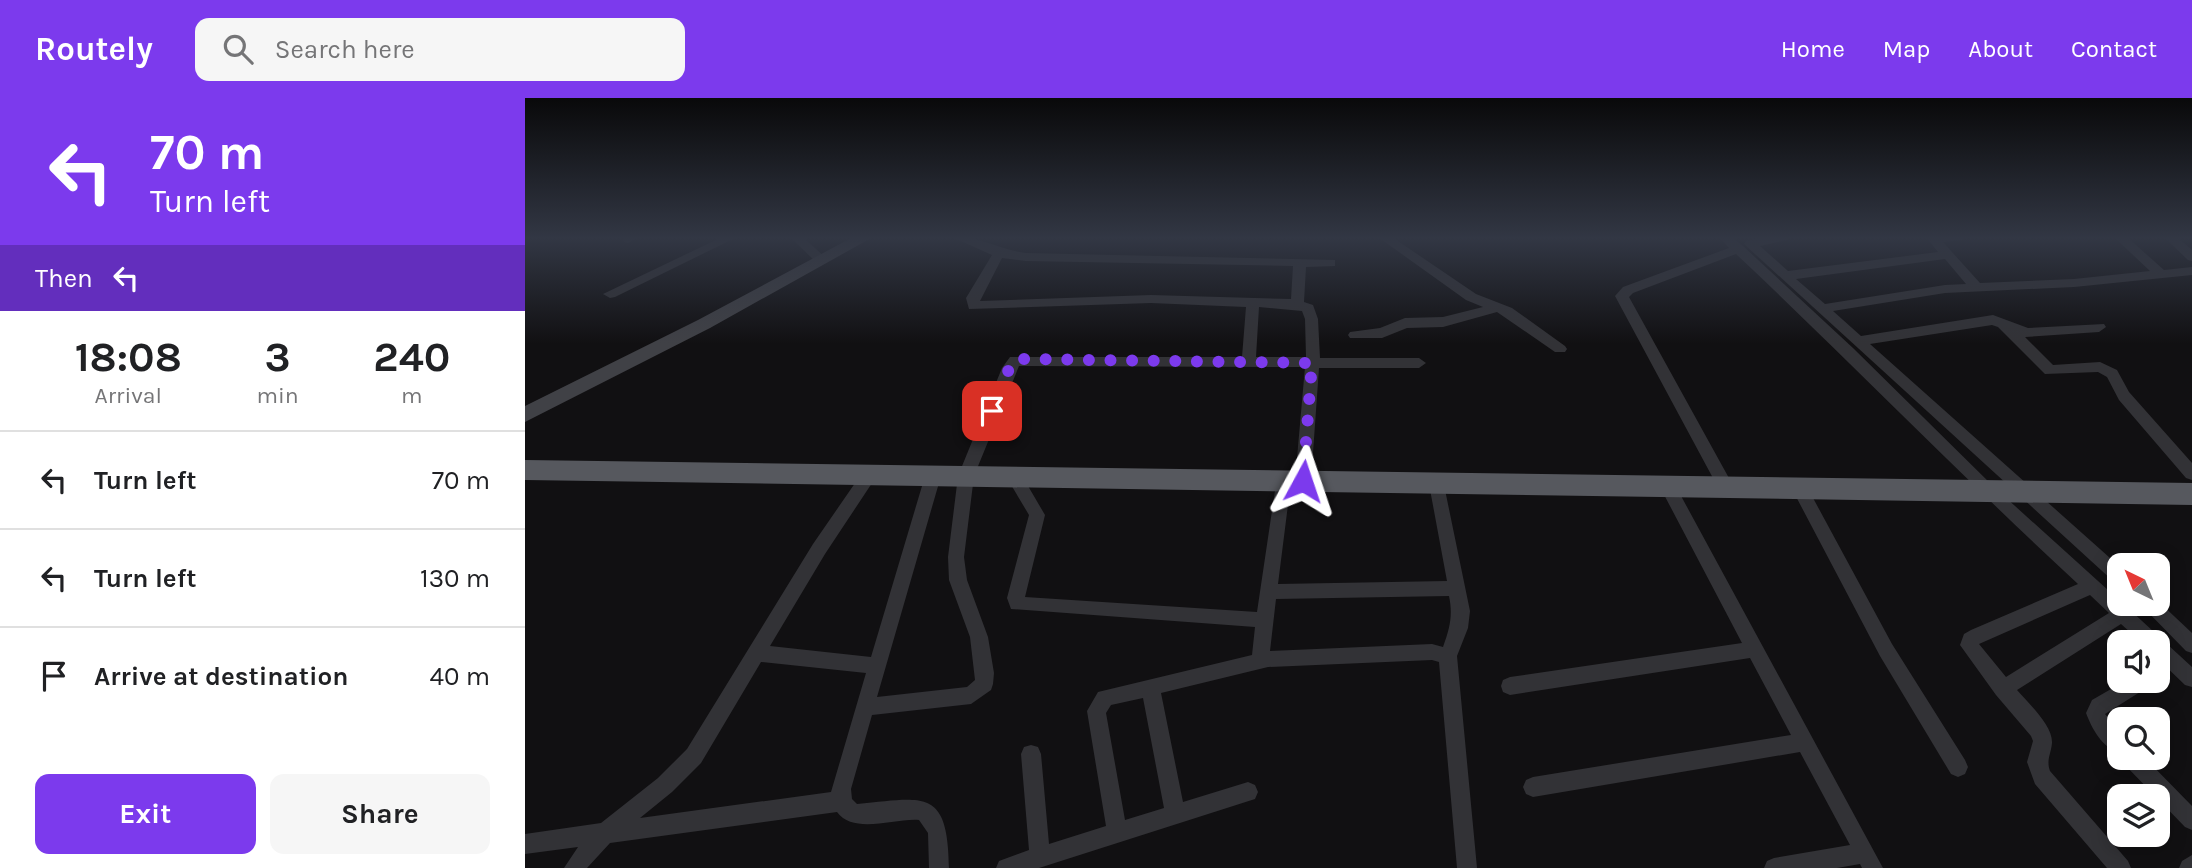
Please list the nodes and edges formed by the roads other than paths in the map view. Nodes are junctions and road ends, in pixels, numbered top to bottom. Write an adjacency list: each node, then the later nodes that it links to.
1 (655, 273): 16 (street)
2 (798, 273): 29 (main road)
3 (987, 273): 17 (street)
4 (1299, 273): 18 (street)
5 (1436, 273): 19 (street)
6 (1671, 273): 39 (street)
7 (1773, 273): 41 (street)
8 (1780, 273): 14 (street)
9 (1808, 273): 14 (street)
10 (1964, 273): 15 (street)
11 (2160, 273): 13 (street)
12 (2178, 273): 13 (street)
13 (2162, 275): 15 (street)
14 (1784, 276): 20 (street)
15 (1977, 288): 20 (street)
16 (610, 294)
17 (1253, 303): 18 (street); 26 (street)
18 (1297, 304): 27 (street)
19 (1500, 307): 23 (street); 25 (street)
20 (1821, 309): 24 (street)
21 (2001, 322): 22 (street); 24 (street); 31 (street)
22 (2099, 327)
23 (1355, 335)
24 (1857, 341): 41 (street)
25 (1560, 349)
26 (1249, 362): 27 (street); 33 (street)
27 (1312, 363): 28 (street); 36 (street)
28 (1419, 363)
29 (525, 415)
30 (525, 470): 34 (highway)
31 (2192, 474)
32 (933, 476): 33 (highway); 34 (highway); 58 (street)
33 (966, 476): 35 (highway); 65 (street)
34 (868, 477): 55 (street)
35 (1015, 478): 36 (highway); 51 (street)
36 (1293, 481): 37 (highway); 46 (street)
37 (1437, 484): 38 (highway); 45 (street)
38 (1668, 487): 39 (highway); 54 (street)
39 (1727, 489): 40 (highway)
40 (1800, 489): 41 (highway); 69 (street)
41 (2007, 491): 42 (highway); 43 (street); 44 (street)
42 (2192, 494)
43 (2107, 567)
44 (2093, 586): 47 (street); 63 (street)
45 (1457, 588): 46 (street); 56 (street)
46 (1268, 592): 51 (street)
47 (2107, 599)
48 (2120, 616): 63 (street)
49 (2125, 616): 52 (street)
50 (2161, 616): 53 (street)
51 (1264, 620): 57 (street)
52 (2140, 630)
53 (2192, 645)
54 (1753, 649): 62 (street); 67 (street)
55 (757, 653): 58 (street); 77 (street)
56 (1448, 656): 57 (street); 84 (street)
57 (1260, 660): 61 (street)
58 (878, 666): 65 (street)
59 (2170, 668): 60 (street)
60 (2192, 679)
61 (1150, 686): 74 (street); 76 (street)
62 (1510, 686)
63 (2003, 689): 86 (street)
64 (2121, 693): 66 (street)
65 (865, 707): 73 (street)
66 (2107, 731)
67 (1805, 742): 71 (street); 80 (street)
68 (1031, 754): 79 (street)
69 (1958, 767)
70 (2144, 770): 75 (street)
71 (1533, 787)
72 (1248, 792): 74 (street)
73 (841, 801): 77 (street); 82 (street)
74 (1175, 815): 76 (street)
75 (2192, 820)
76 (1117, 833): 79 (street)
77 (604, 834): 78 (street); 81 (street)
78 (525, 844)
79 (1040, 857): 83 (street)
80 (1869, 861): 85 (street)
81 (574, 868)
82 (939, 868)
83 (1006, 868)
84 (1468, 868)
85 (1774, 868)
86 (2121, 868)

